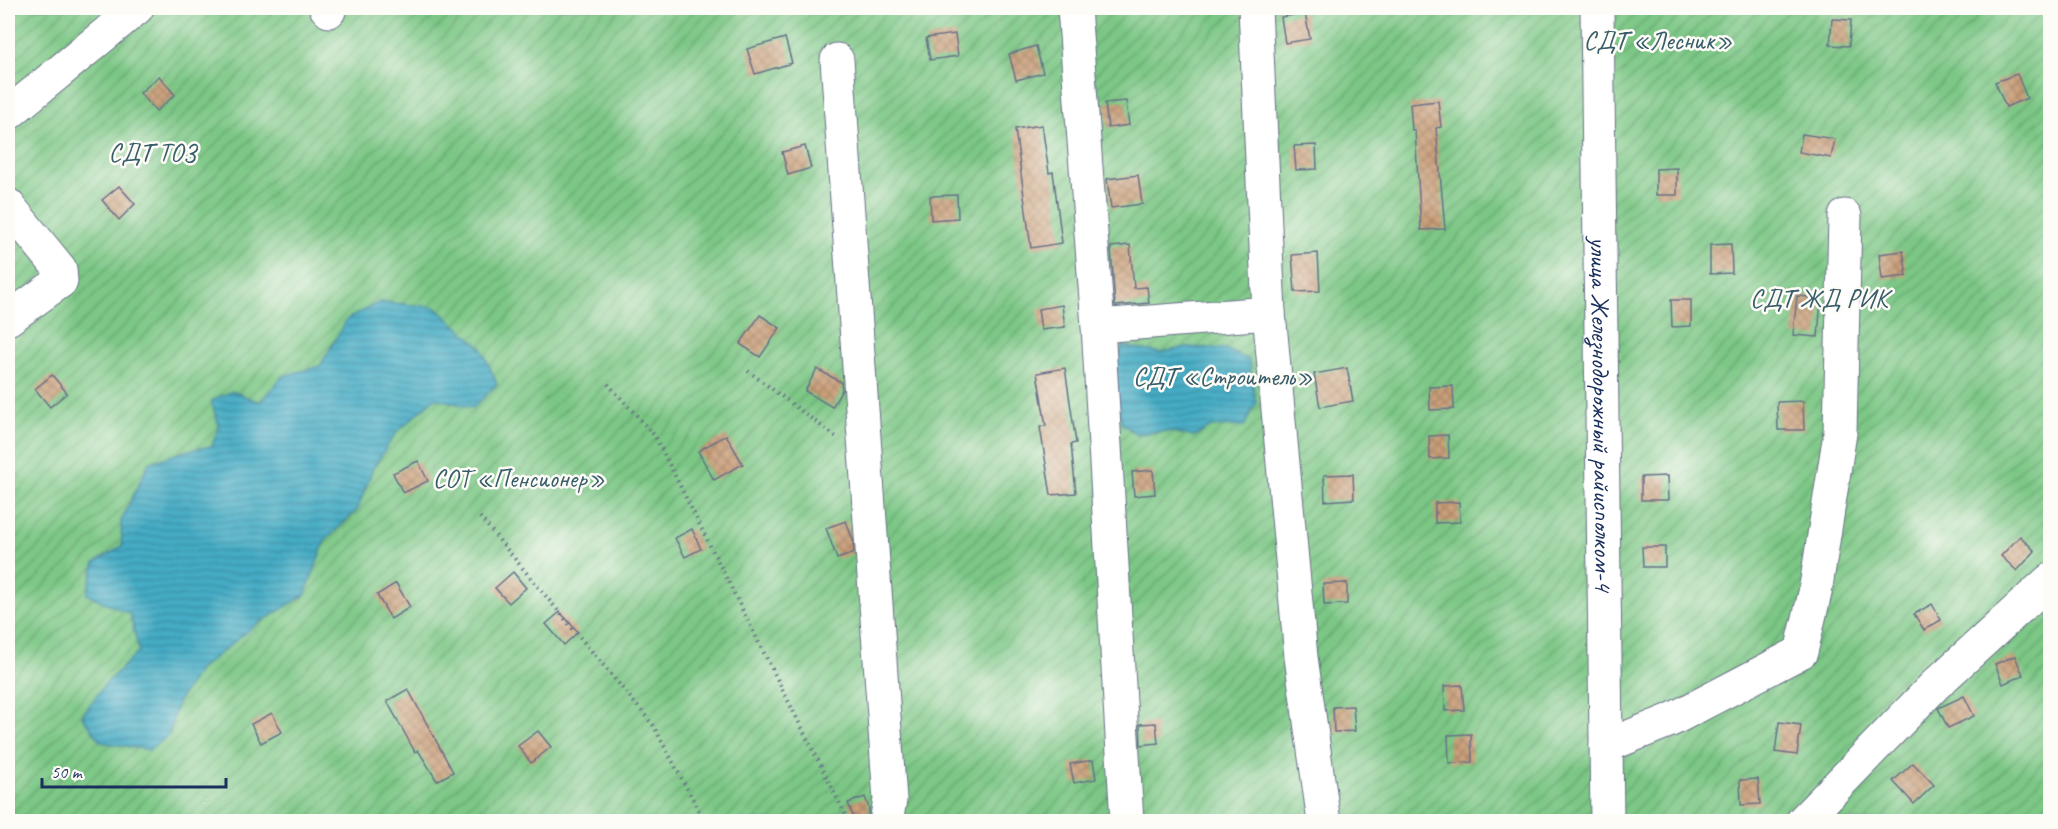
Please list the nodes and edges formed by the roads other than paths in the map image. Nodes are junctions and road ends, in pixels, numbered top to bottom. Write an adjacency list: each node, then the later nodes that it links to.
1 (137, 8): 6 (street)
2 (1074, 8): 11 (street)
3 (1255, 8): 9 (street)
4 (1597, 8): 13 (street, улица Железнодорожный райисполком-4)
5 (837, 60): 14 (street)
6 (8, 114)
7 (8, 205): 10 (street)
8 (1845, 216): 13 (street)
9 (1269, 313): 11 (street); 16 (street)
10 (8, 319)
11 (1098, 326): 15 (street)
12 (2050, 580): 18 (street)
13 (1606, 746): 17 (street, улица Железнодорожный райисполком-4)
14 (886, 822)
15 (1127, 822)
16 (1324, 822)
17 (1607, 822)
18 (1802, 822)

